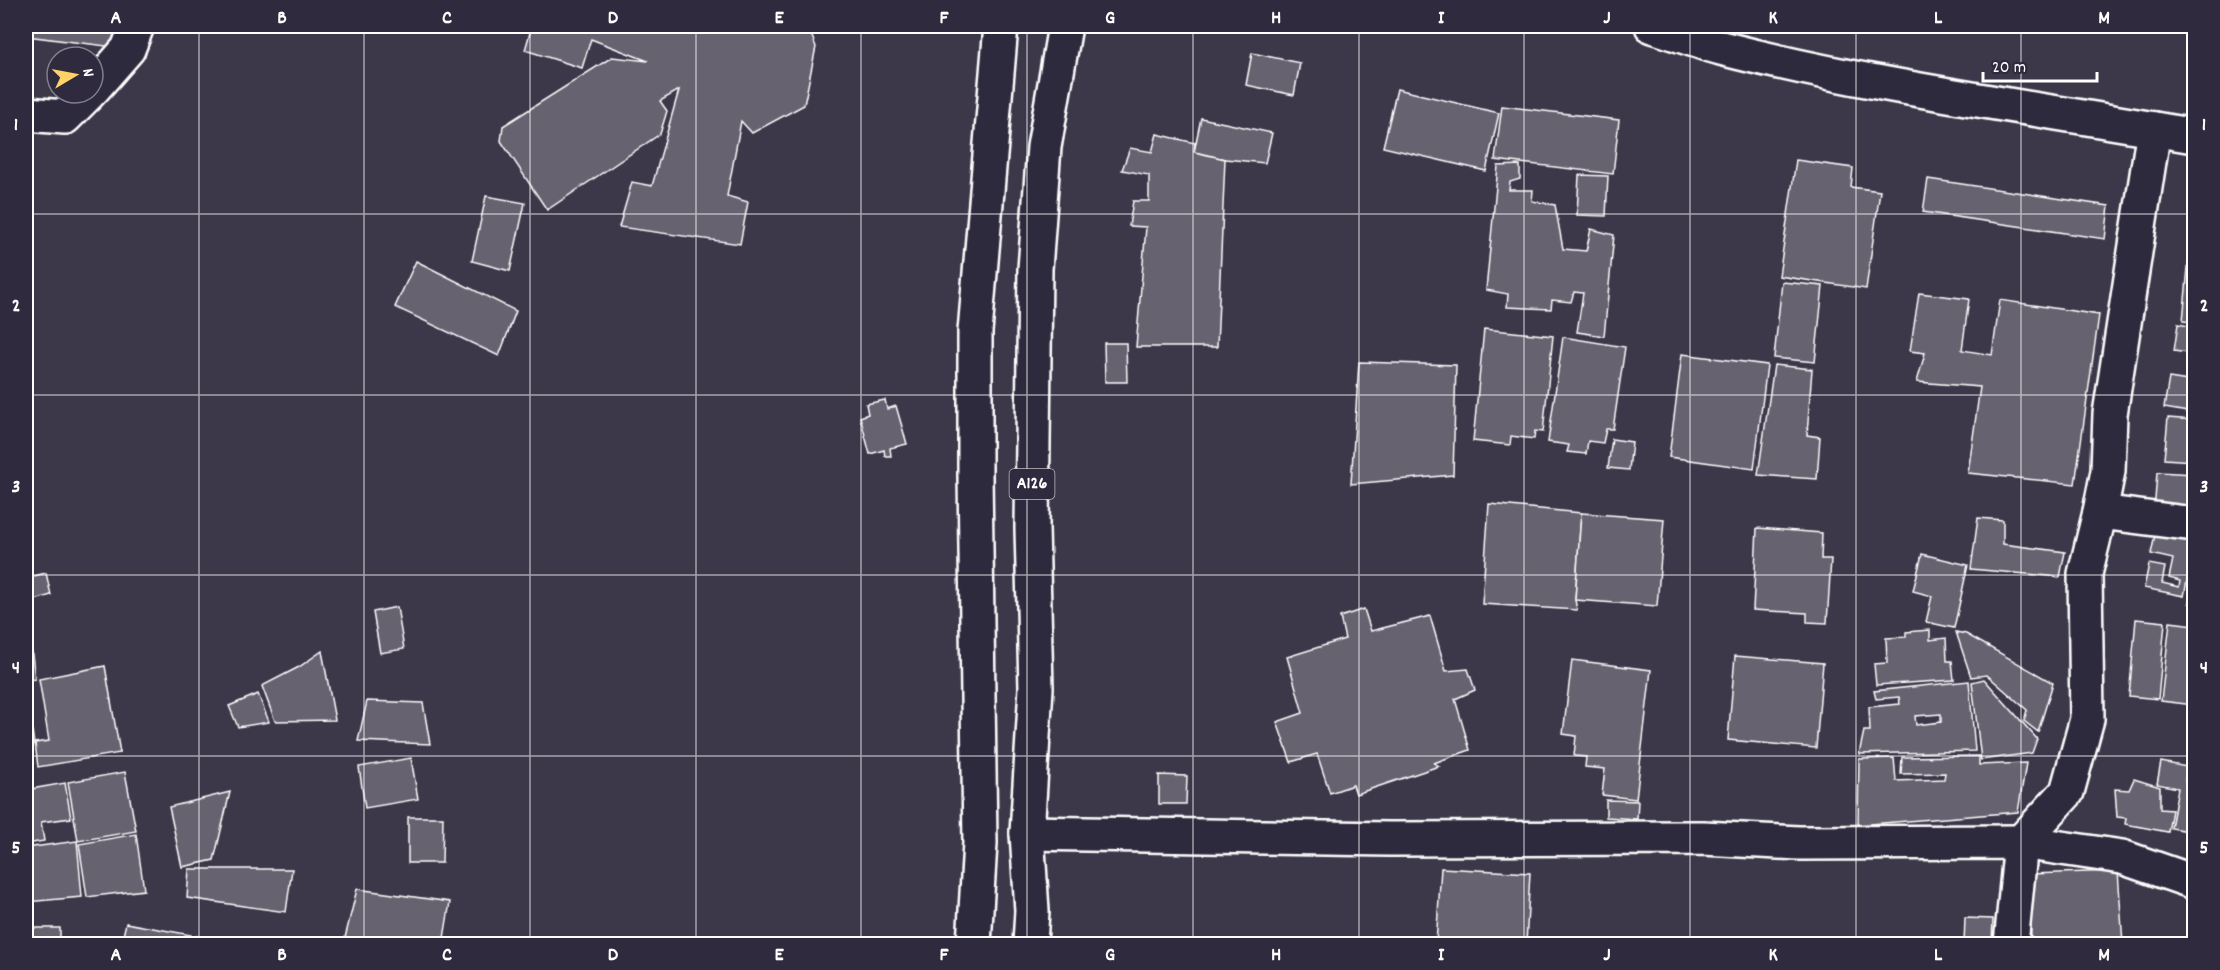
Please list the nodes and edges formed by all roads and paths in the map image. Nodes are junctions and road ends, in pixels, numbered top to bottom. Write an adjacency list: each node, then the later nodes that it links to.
1 (137, 26): 5 (main road)
2 (1001, 26): 15 (main road)
3 (1065, 26): 12 (main road, A126)
4 (1652, 26): 8 (main road)
5 (105, 75)
6 (77, 105): 7 (main road)
7 (26, 114)
8 (2154, 129): 9 (main road); 10 (main road)
9 (2194, 136)
10 (2100, 512): 11 (main road); 13 (main road)
11 (2194, 524)
12 (1027, 832): 13 (main road); 16 (main road, A126)
13 (2021, 842): 14 (main road); 17 (main road)
14 (2194, 882)
15 (974, 945)
16 (1030, 945)
17 (2011, 945)

